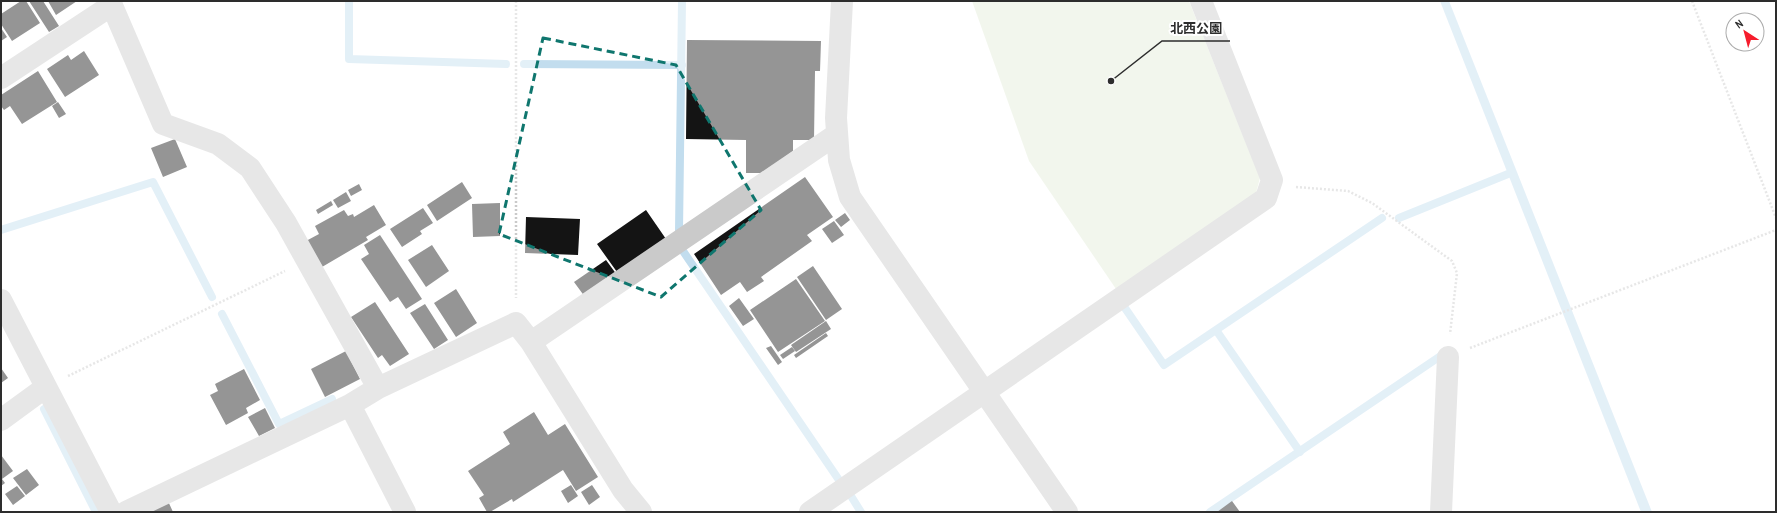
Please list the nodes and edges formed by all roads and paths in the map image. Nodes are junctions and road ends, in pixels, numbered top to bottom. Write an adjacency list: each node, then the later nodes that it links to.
1 (516, 1): 13 (path)
2 (842, 1): 7 (street)
3 (1201, 1): 8 (street)
4 (1692, 1): 9 (path)
5 (111, 3): 6 (street); 11 (street)
6 (1, 78)
7 (837, 134): 14 (street); 18 (street)
8 (1269, 191): 15 (path); 18 (street)
9 (1776, 218)
10 (1776, 230): 15 (path)
11 (307, 260): 16 (path); 17 (street)
12 (1, 300): 16 (street)
13 (516, 323): 14 (street); 17 (street)
14 (531, 342): 24 (street)
15 (1448, 357): 27 (street)
16 (46, 387): 20 (street); 21 (street)
17 (378, 388): 19 (street)
18 (985, 393): 25 (street); 26 (street)
19 (350, 405): 22 (street); 23 (street)
20 (1, 420)
21 (111, 512)
22 (126, 512)
23 (405, 512)
24 (640, 512)
25 (810, 512)
26 (1067, 512)
27 (1441, 512)

